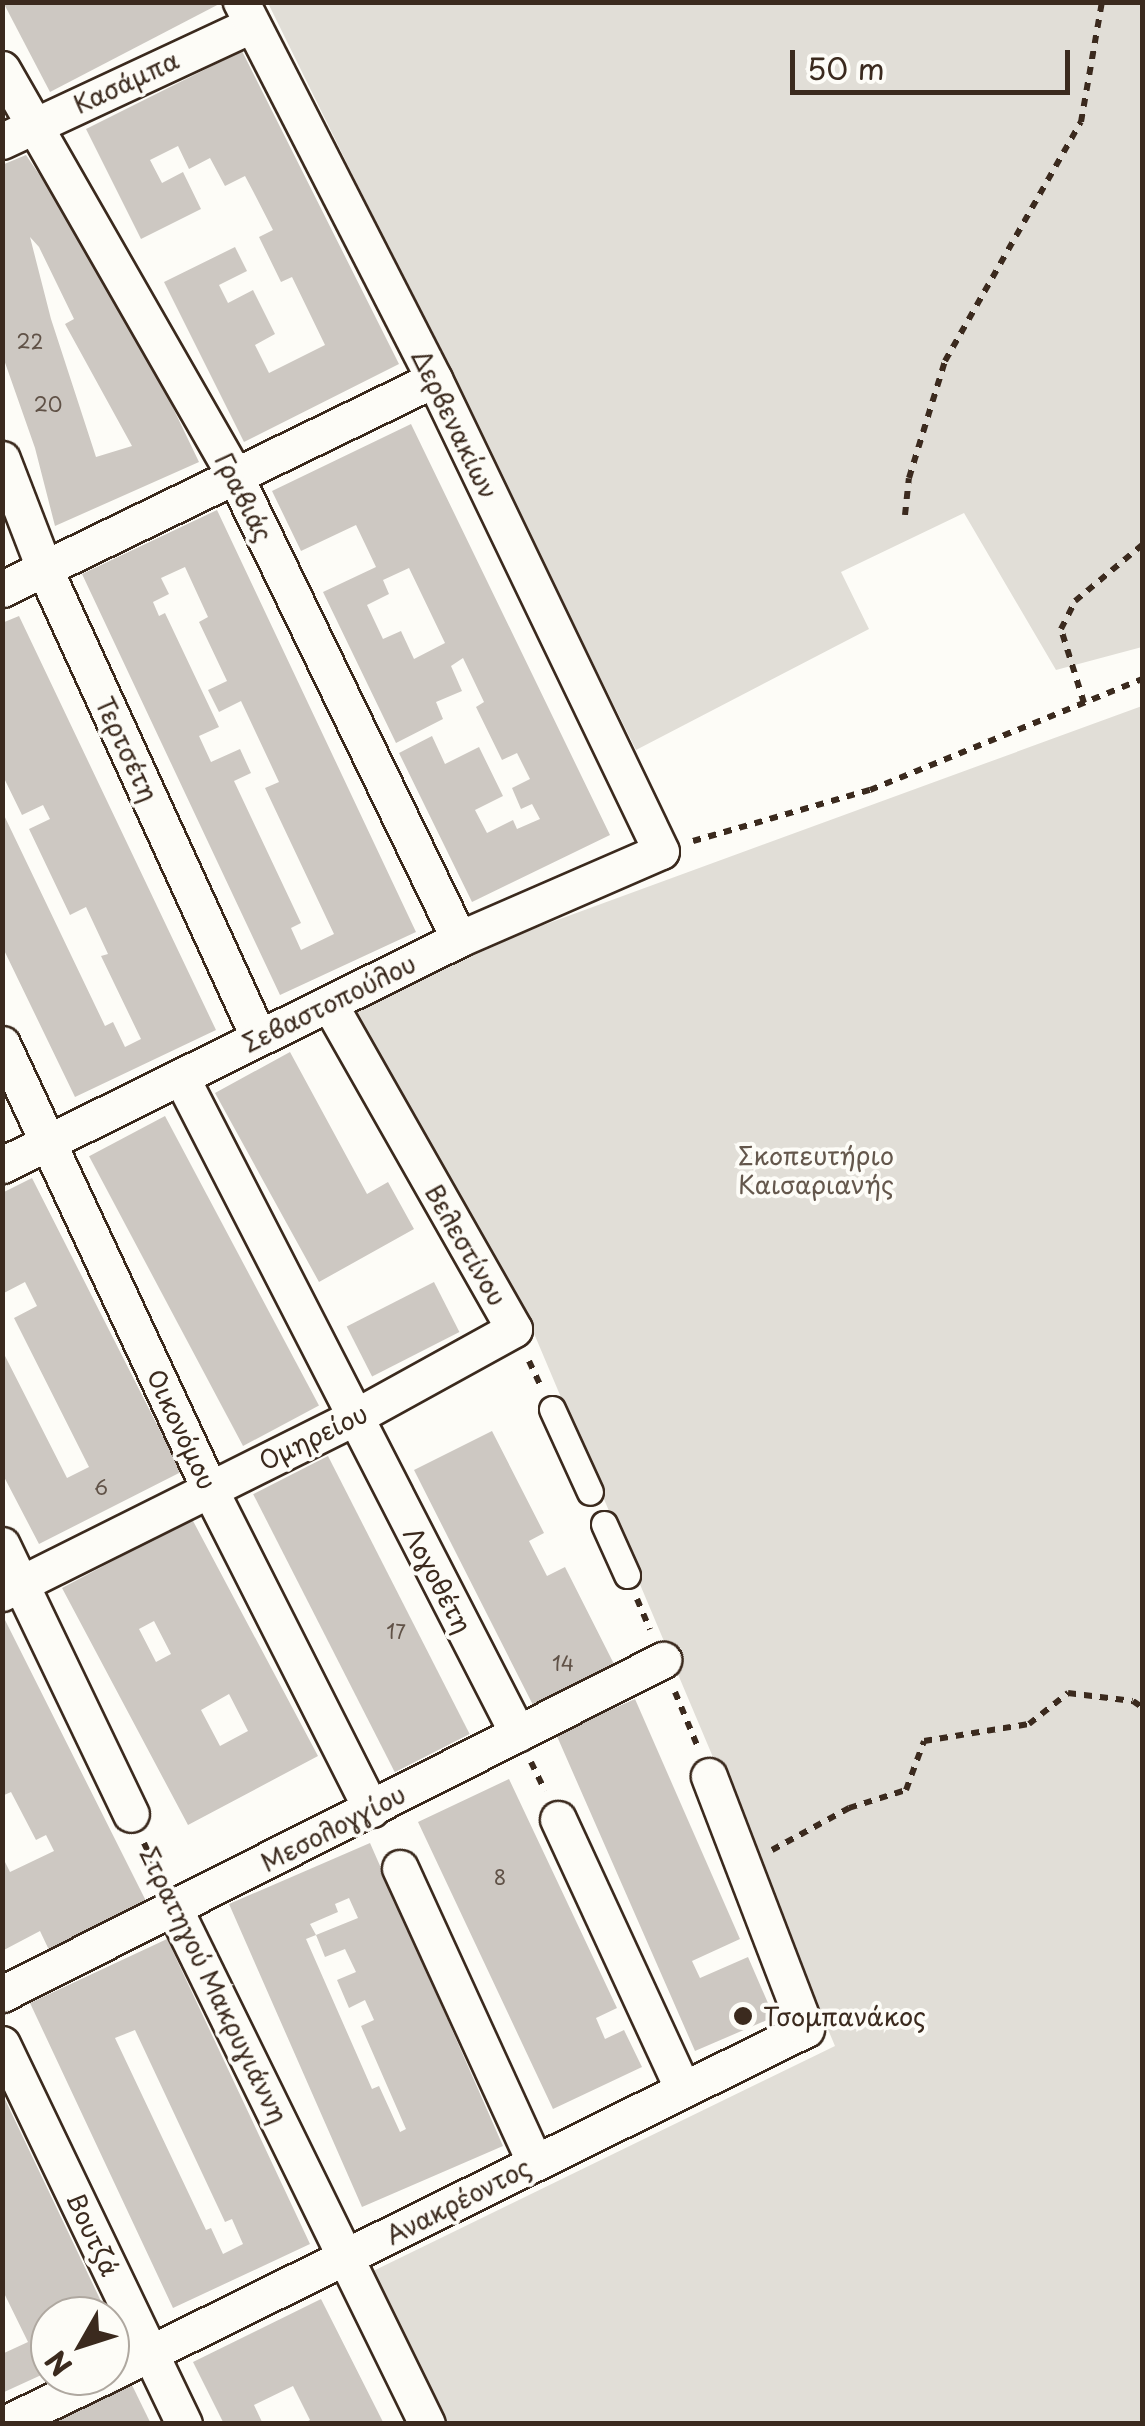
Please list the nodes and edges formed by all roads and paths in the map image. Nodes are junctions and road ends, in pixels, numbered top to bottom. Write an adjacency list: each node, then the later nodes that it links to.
1 (1102, 2): 9 (path)
2 (246, 14): 4 (street, Κασάμπα); 6 (street, Δερβενακίων)
3 (2, 69): 4 (street, Γραβιάς)
4 (36, 124): 5 (street, Κασάμπα); 8 (street, Γραβιάς)
5 (2, 141)
6 (434, 378): 8 (street); 15 (street, Δερβενακίων)
7 (2, 458): 11 (street, Τερτσέτη)
8 (235, 476): 11 (street); 16 (street, Γραβιάς)
9 (905, 516)
10 (1142, 544): 14 (path)
11 (44, 568): 12 (street); 18 (street, Τερτσέτη)
12 (2, 589)
13 (1142, 679): 14 (path)
14 (1084, 703): 15 (path)
15 (661, 851): 16 (street, Σεβαστοπούλου)
16 (459, 939): 17 (street, Σεβαστοπούλου)
17 (329, 1004): 18 (street, Σεβαστοπούλου); 23 (street, Βελεστίνου)
18 (258, 1036): 20 (street, Σεβαστοπούλου)
19 (2, 1044): 21 (street, Οικονόμου)
20 (181, 1077): 21 (street, Σεβαστοπούλου); 25 (street, Λογοθέτη)
21 (48, 1142): 22 (street, Σεβαστοπούλου); 26 (street, Οικονόμου)
22 (2, 1165)
23 (514, 1329): 24 (path, Βελεστίνου); 25 (street, Ομηρείου)
24 (552, 1409): 27 (street)
25 (353, 1418): 26 (street, Ομηρείου); 34 (street, Λογοθέτη)
26 (209, 1488): 31 (street, Ομηρείου); 36 (street, Οικονόμου)
27 (590, 1492)
28 (604, 1524): 30 (street)
29 (2, 1545): 31 (street)
30 (627, 1575): 32 (path)
31 (12, 1588): 37 (street)
32 (663, 1660): 34 (street, Μεσολογγίου); 35 (path)
33 (1142, 1707): 39 (path)
34 (518, 1734): 36 (street, Μεσολογγίου); 38 (path)
35 (709, 1776): 39 (street)
36 (370, 1809): 41 (street, Μεσολογγίου)
37 (131, 1814): 41 (path, Στρατηγού Μακρυγιάννη)
38 (558, 1819): 44 (street)
39 (744, 1863): 44 (street, Ανακρέοντος)
40 (400, 1868): 45 (street)
41 (175, 1910): 42 (street, Μεσολογγίου); 46 (street, Στρατηγού Μακρυγιάννη)
42 (2, 1994)
43 (2, 2044): 47 (street, Βουτζά)
44 (683, 2088): 45 (street, Ανακρέοντος)
45 (534, 2162): 46 (street, Ανακρέοντος)
46 (349, 2256): 47 (street, Ανακρέοντος); 52 (street, Στρατηγού Μακρυγιάννη)
47 (150, 2354): 48 (street, Ανακρέοντος); 51 (street, Βουτζά)
48 (130, 2363)
49 (62, 2396): 50 (street, Ανακρέοντος)
50 (4, 2424)
51 (184, 2424)
52 (427, 2424)

